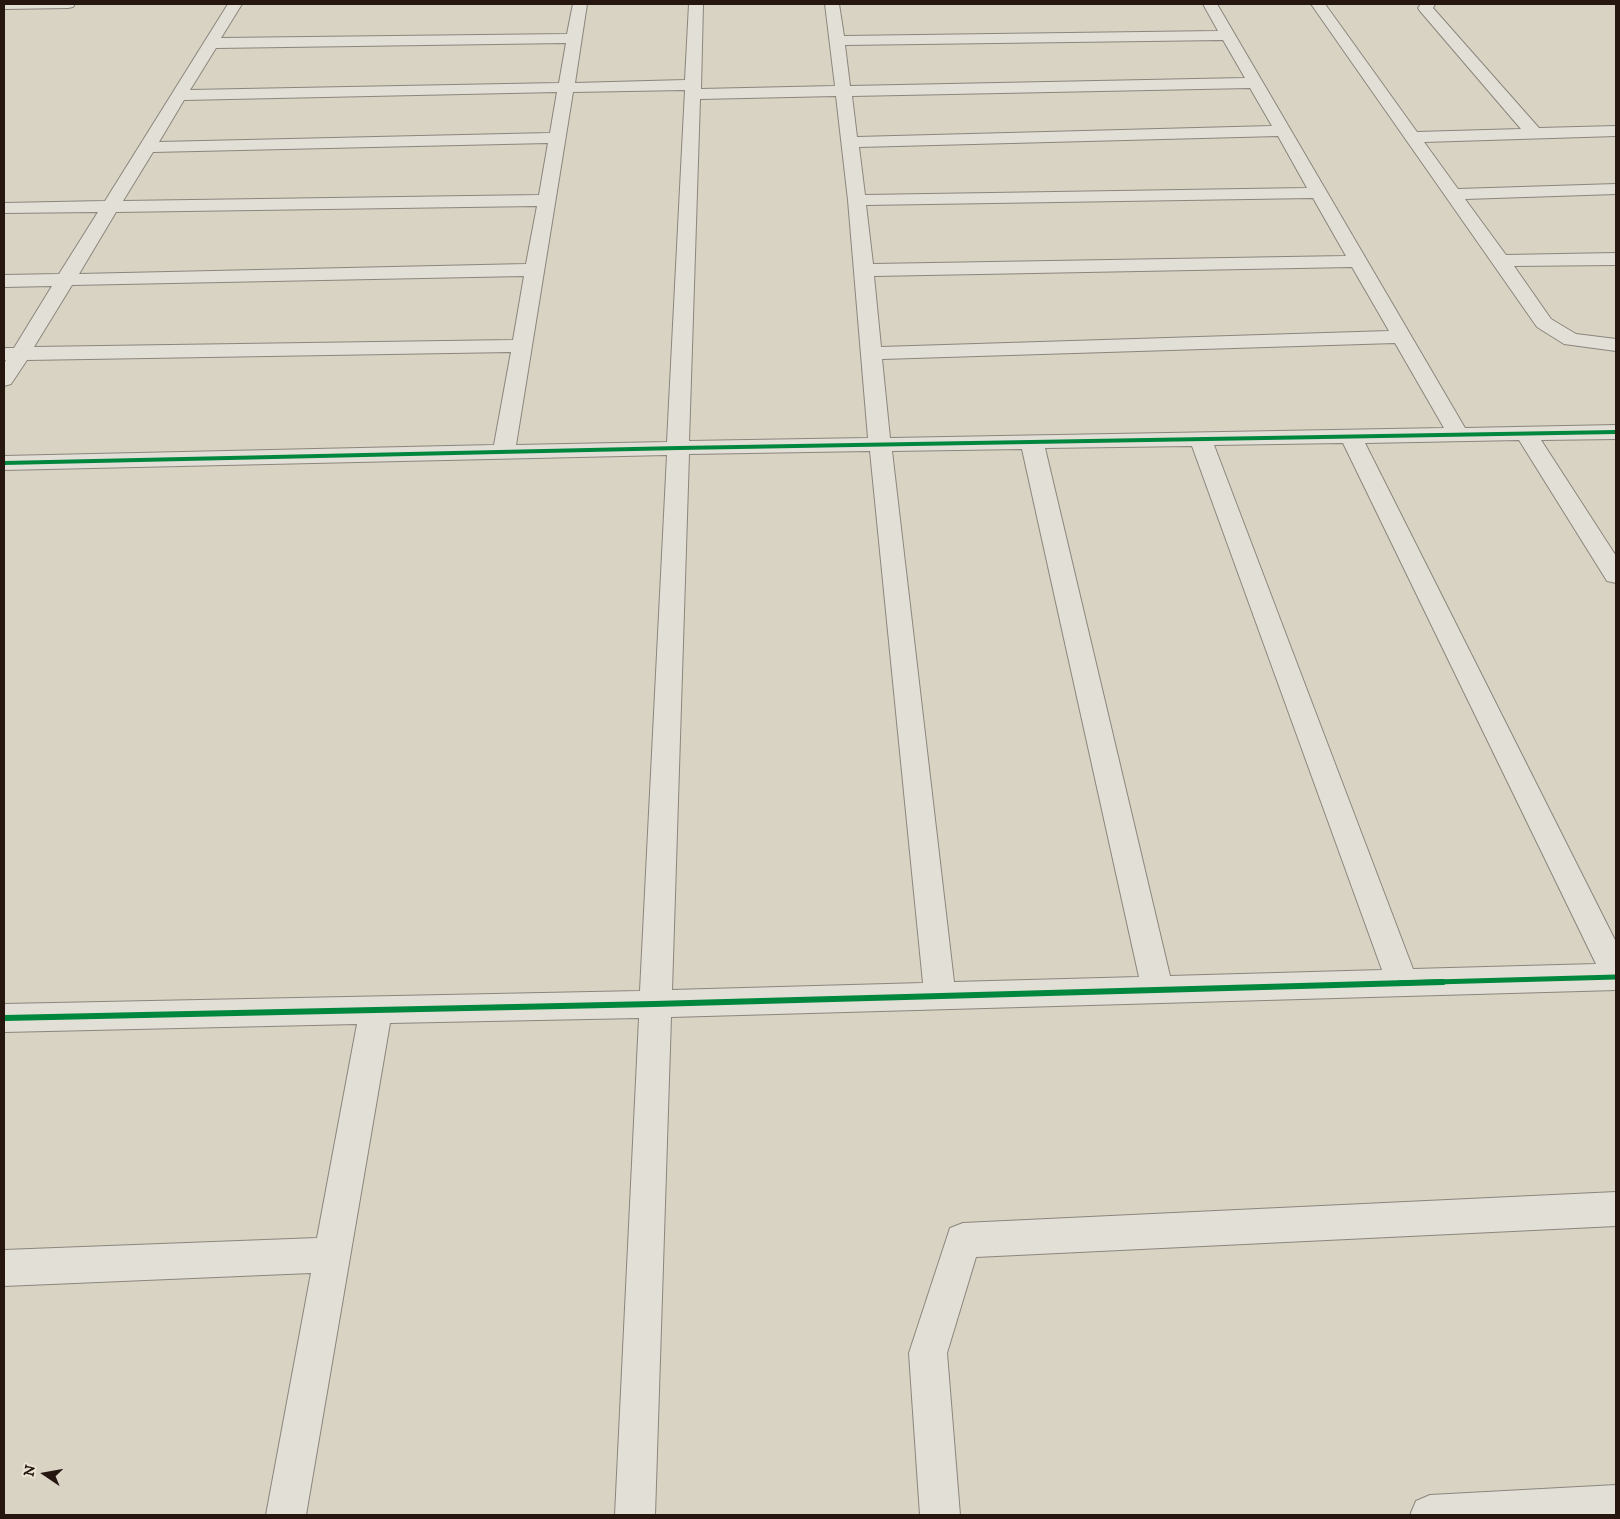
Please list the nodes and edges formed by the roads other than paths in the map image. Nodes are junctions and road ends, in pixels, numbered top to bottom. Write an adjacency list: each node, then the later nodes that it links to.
1 (68, 4): 9 (street)
2 (235, 4): 13 (street)
3 (580, 4): 11 (street)
4 (696, 4): 16 (street)
5 (832, 4): 12 (street)
6 (1210, 4): 10 (street)
7 (1318, 4): 22 (street)
8 (1428, 4): 21 (street)
9 (4, 5)
10 (1228, 35): 12 (street); 14 (street)
11 (574, 38): 13 (street); 15 (street)
12 (837, 41): 17 (street)
13 (212, 43): 18 (street)
14 (1256, 83): 17 (street); 20 (street)
15 (564, 88): 16 (street); 18 (street); 23 (street)
16 (693, 89): 17 (street); 53 (street)
17 (843, 92): 24 (street)
18 (180, 95): 25 (street)
19 (1616, 131): 21 (street)
20 (1284, 132): 24 (street); 27 (street)
21 (1534, 133): 22 (street)
22 (1412, 137): 28 (street)
23 (556, 138): 25 (street); 29 (street)
24 (850, 142): 30 (street)
25 (147, 147): 31 (street)
26 (1616, 189): 28 (street)
27 (1319, 193): 30 (street); 34 (street)
28 (1453, 194): 35 (street)
29 (546, 200): 31 (street); 36 (street)
30 (857, 200): 37 (street)
31 (111, 206): 32 (street); 38 (street)
32 (4, 208)
33 (1616, 259): 35 (street)
34 (1358, 261): 37 (street); 40 (street)
35 (1500, 261): 41 (street)
36 (534, 270): 38 (street); 42 (street)
37 (864, 270): 43 (street)
38 (66, 280): 39 (street); 44 (street)
39 (4, 281)
40 (1402, 337): 43 (street); 48 (street)
41 (1616, 345)
42 (521, 346): 44 (street); 54 (street)
43 (872, 353): 52 (street)
44 (12, 354): 45 (street)
45 (4, 380)
46 (1616, 432): 47 (street)
47 (1526, 434): 48 (street); 56 (street)
48 (1458, 436): 49 (street)
49 (1350, 437): 50 (street); 57 (street)
50 (1201, 440): 51 (street); 59 (street)
51 (1032, 442): 52 (street); 60 (street)
52 (880, 445): 53 (street); 61 (street)
53 (679, 448): 54 (street); 62 (street)
54 (504, 452): 55 (street)
55 (4, 463)
56 (1616, 575)
57 (1616, 973)
58 (1616, 977): 59 (street)
59 (1402, 983): 60 (street)
60 (1158, 990): 61 (street)
61 (940, 996): 62 (street)
62 (654, 1004): 63 (street); 70 (street)
63 (376, 1010): 64 (street); 66 (street)
64 (4, 1018)
65 (1616, 1209): 71 (street)
66 (332, 1255): 67 (street); 69 (street)
67 (4, 1268)
68 (1616, 1505): 72 (street)
69 (286, 1515)
70 (635, 1515)
71 (940, 1515)
72 (1430, 1515)

